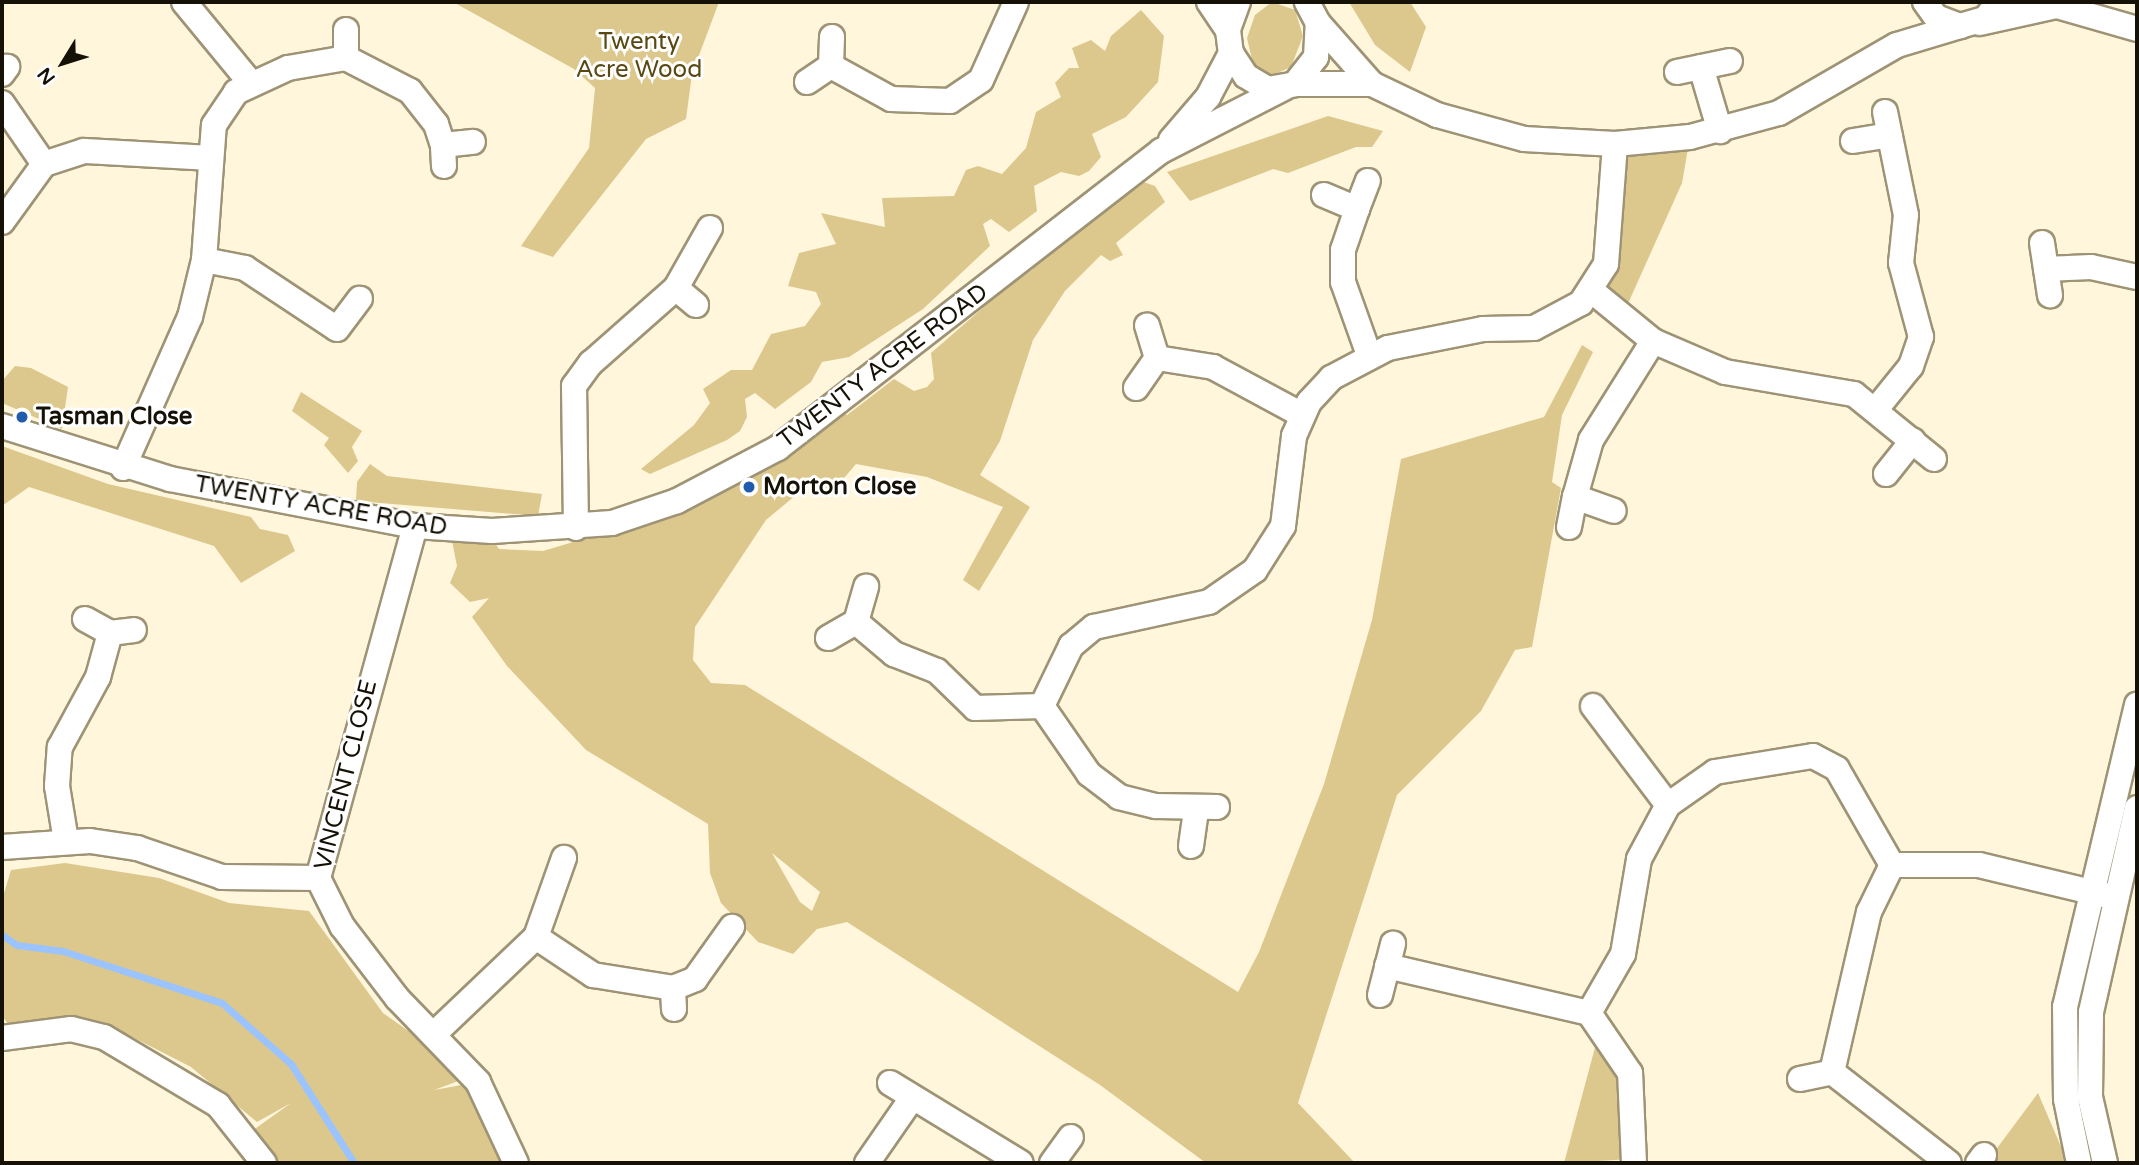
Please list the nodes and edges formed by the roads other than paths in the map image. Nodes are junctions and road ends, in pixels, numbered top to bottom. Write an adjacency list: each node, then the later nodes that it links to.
1 (184, 2): 19 (street)
2 (1016, 2): 18 (street)
3 (1209, 2): 14 (street)
4 (1238, 2): 14 (street, TWENTY ACRE ROAD)
5 (1919, 2): 15 (street)
6 (1925, 2): 10 (street)
7 (1999, 2): 10 (street)
8 (2048, 5): 10 (street); 11 (street)
9 (1312, 9): 21 (street); 22 (street)
10 (1966, 26): 15 (street)
11 (2137, 29)
12 (346, 30): 16 (street)
13 (832, 37): 18 (street)
14 (1229, 42): 22 (street); 28 (street, TWENTY ACRE ROAD)
15 (1897, 45): 24 (street)
16 (346, 58): 19 (street); 26 (street)
17 (1730, 61): 24 (street)
18 (831, 66): 20 (street)
19 (250, 82): 29 (street)
20 (807, 82)
21 (1372, 84): 22 (street); 27 (street)
22 (1290, 86): 28 (street, TWENTY ACRE ROAD)
23 (2, 103): 30 (street)
24 (1720, 131): 27 (street)
25 (1853, 141): 50 (street)
26 (473, 142)
27 (1615, 144): 41 (street)
28 (1161, 151): 61 (street, TWENTY ACRE ROAD)
29 (208, 158): 30 (street); 37 (street)
30 (44, 164): 34 (street)
31 (1368, 181): 33 (street)
32 (1324, 195): 33 (street)
33 (1357, 209): 47 (street)
34 (2, 222)
35 (709, 228): 40 (street)
36 (2042, 243): 38 (street)
37 (204, 260): 43 (street); 55 (street)
38 (2046, 269): 39 (street); 42 (street)
39 (2137, 277)
40 (676, 288): 44 (street); 61 (street)
41 (1592, 291): 46 (street); 47 (street)
42 (2050, 295)
43 (360, 299)
44 (696, 305)
45 (1146, 325): 48 (street)
46 (1653, 341): 50 (street); 57 (street)
47 (1370, 355): 51 (street)
48 (1157, 358): 49 (street); 51 (street)
49 (1136, 388)
50 (1877, 408): 53 (street)
51 (1302, 415): 67 (street)
52 (2, 426): 55 (street, TWENTY ACRE ROAD)
53 (1913, 440): 54 (street); 56 (street)
54 (1934, 459)
55 (123, 468): 59 (street, TWENTY ACRE ROAD)
56 (1886, 474)
57 (1575, 497): 58 (street); 60 (street)
58 (1614, 511)
59 (415, 526): 61 (street, TWENTY ACRE ROAD); 76 (street, VINCENT CLOSE)
60 (1569, 527)
61 (576, 528)
62 (866, 586): 64 (street)
63 (85, 619): 71 (street)
64 (856, 622): 65 (street); 67 (street)
65 (828, 638)
66 (2137, 704): 77 (street)
67 (1042, 706): 72 (street)
68 (1593, 706): 69 (street)
69 (1668, 805): 75 (street); 81 (street)
70 (2137, 808): 77 (street)
71 (66, 841): 73 (street); 76 (street)
72 (1191, 846)
73 (2, 847)
74 (564, 858): 79 (street)
75 (1892, 865): 77 (street); 84 (street)
76 (318, 878): 82 (street, VINCENT CLOSE)
77 (2105, 896): 96 (street); 97 (street)
78 (732, 927): 79 (street)
79 (536, 937): 82 (street)
80 (1380, 995): 81 (street)
81 (1589, 1013): 89 (street)
82 (433, 1035): 91 (street, VINCENT CLOSE)
83 (2, 1038): 90 (street)
84 (1832, 1072): 85 (street); 95 (street)
85 (1800, 1079)
86 (890, 1083): 87 (street)
87 (912, 1098): 92 (street); 93 (street)
88 (1071, 1138): 94 (street)
89 (1627, 1162)
90 (264, 1163)
91 (516, 1163)
92 (867, 1163)
93 (1021, 1163)
94 (1052, 1163)
95 (1949, 1163)
96 (2079, 1163)
97 (2105, 1163)

